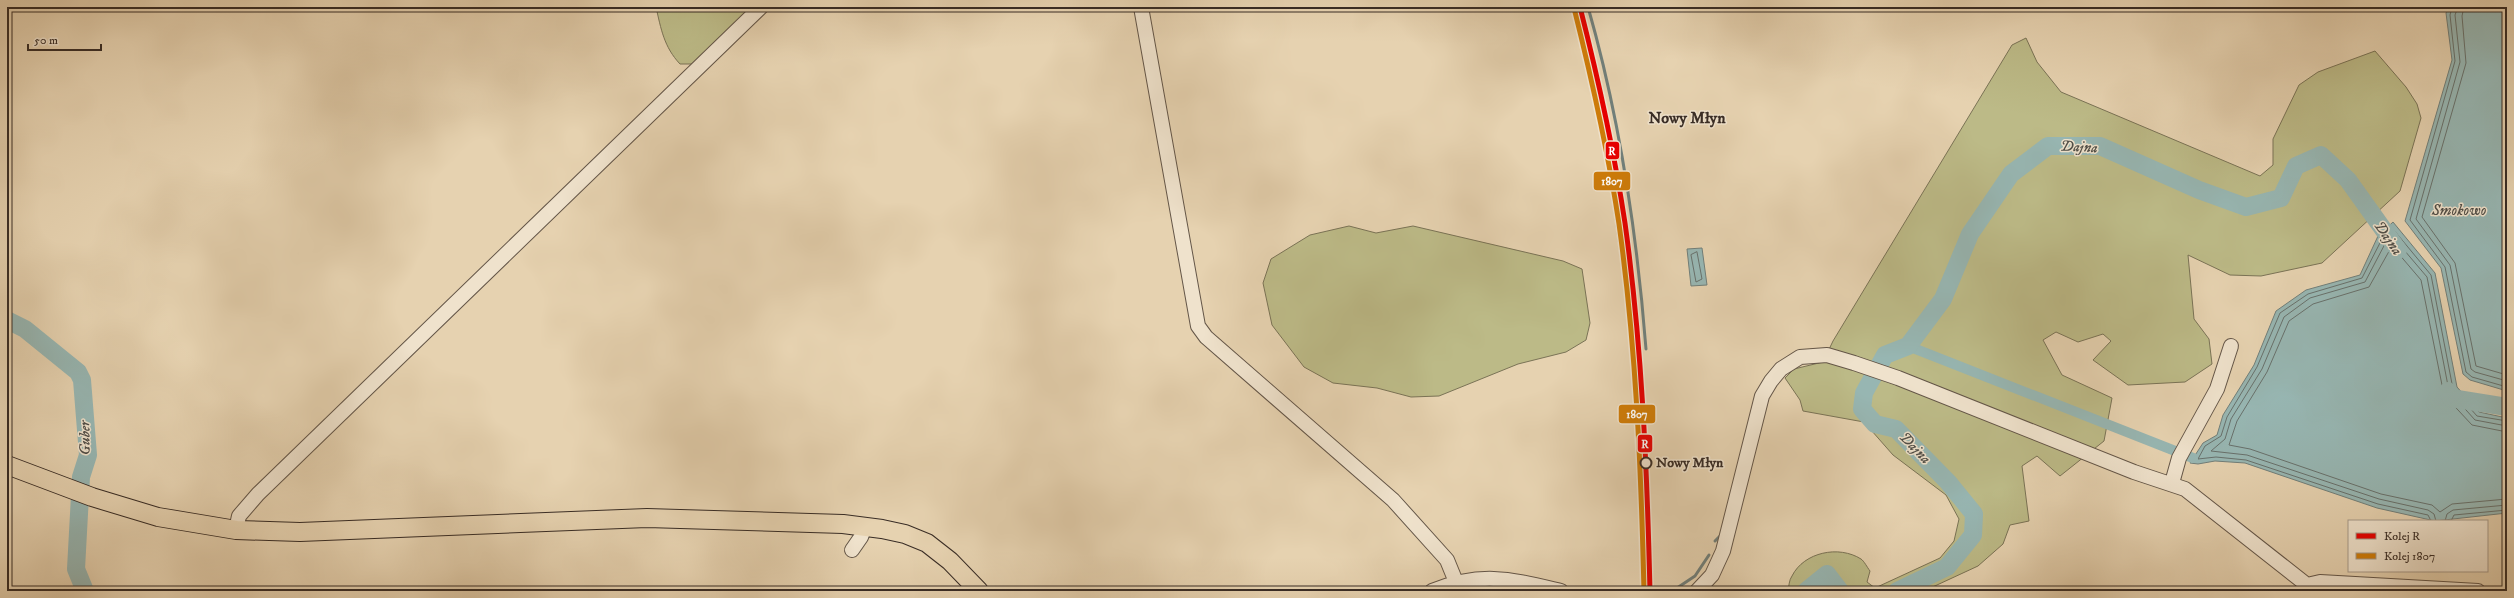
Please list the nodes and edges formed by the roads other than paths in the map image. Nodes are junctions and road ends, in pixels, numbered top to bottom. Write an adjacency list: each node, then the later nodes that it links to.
1 (761, 7): 7 (street)
2 (1141, 7): 9 (street)
3 (2231, 346): 5 (street)
4 (7, 465): 7 (main road)
5 (2172, 483): 10 (street); 14 (street)
6 (865, 527): 7 (main road); 8 (street); 11 (main road)
7 (236, 530)
8 (852, 550)
9 (1456, 582): 12 (street); 13 (street)
10 (2311, 588): 15 (street)
11 (979, 591)
12 (1432, 591)
13 (1561, 591)
14 (1697, 591)
15 (2478, 591)

